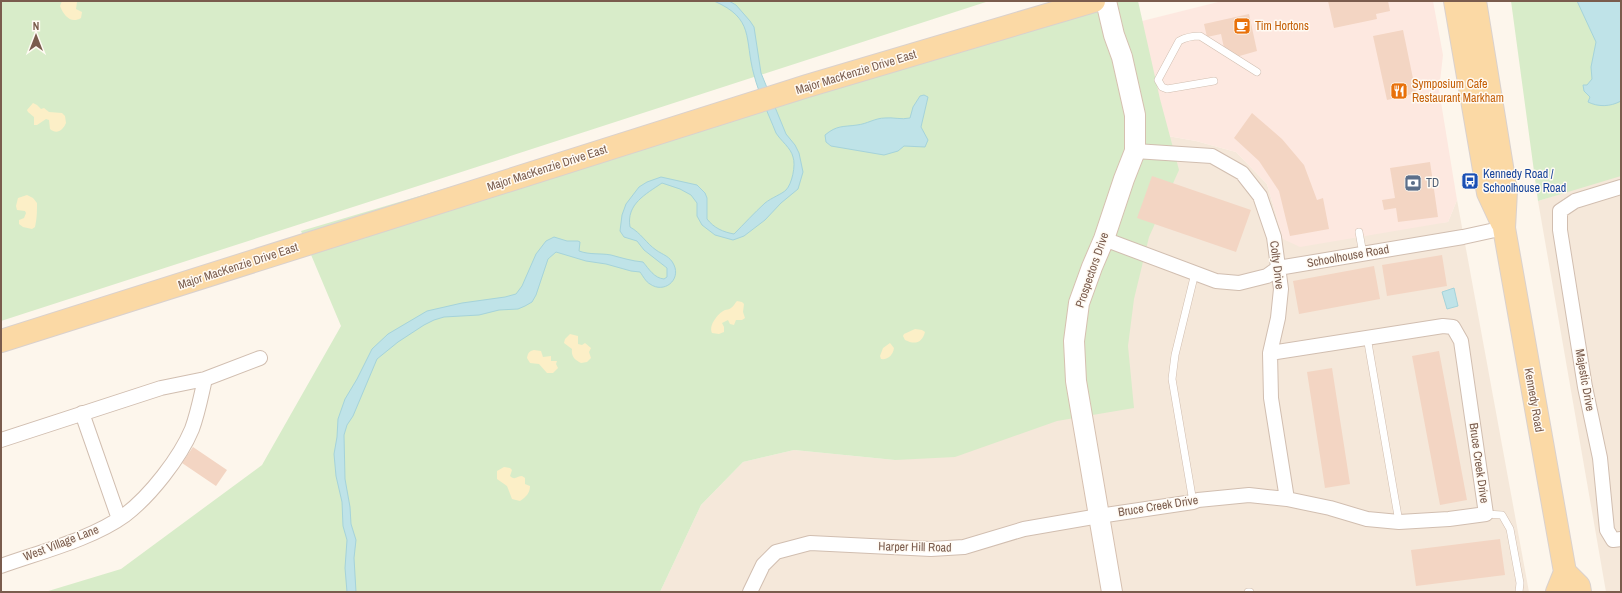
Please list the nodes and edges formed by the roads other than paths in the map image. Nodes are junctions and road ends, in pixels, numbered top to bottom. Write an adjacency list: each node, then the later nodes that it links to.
1 (1094, 1): 16 (main road, Major MacKenzie Drive East)
2 (1106, 1): 7 (street, Prospectors Drive)
3 (1455, 1): 9 (main road, Kennedy Road)
4 (1475, 1): 9 (main road, Kennedy Road)
5 (1258, 72): 6 (lane)
6 (1214, 81)
7 (1135, 151): 11 (street, Prospectors Drive); 13 (street, Colty Drive)
8 (1621, 187): 28 (street, Majestic Drive)
9 (1504, 228): 12 (street, Schoolhouse Road); 30 (main road, Kennedy Road)
10 (1359, 232): 12 (lane)
11 (1104, 239): 14 (street, Schoolhouse Road); 25 (street, Prospectors Drive)
12 (1363, 254): 13 (street, Schoolhouse Road)
13 (1278, 268): 14 (street, Schoolhouse Road); 17 (street, Colty Drive)
14 (1195, 273): 23 (lane)
15 (1367, 337): 17 (street, Bruce Creek Drive); 24 (street, Bruce Creek Drive); 27 (lane)
16 (1, 341)
17 (1270, 353): 22 (street, Colty Drive)
18 (260, 358): 19 (street)
19 (205, 379): 20 (street); 26 (street, West Village Lane)
20 (82, 414): 21 (street); 26 (street)
21 (1, 440)
22 (1287, 499): 23 (street, Bruce Creek Drive); 27 (street, Bruce Creek Drive)
23 (1194, 502): 25 (street, Bruce Creek Drive)
24 (1486, 514): 27 (street, Bruce Creek Drive); 33 (lane)
25 (1099, 516): 31 (street, Harper Hill Road); 32 (street, Prospectors Drive)
26 (119, 519): 29 (street, West Village Lane)
27 (1399, 522)
28 (1621, 539)
29 (1, 566)
30 (1565, 572): 34 (main road); 35 (main road)
31 (750, 592)
32 (1112, 592)
33 (1519, 592)
34 (1556, 592)
35 (1580, 592)

